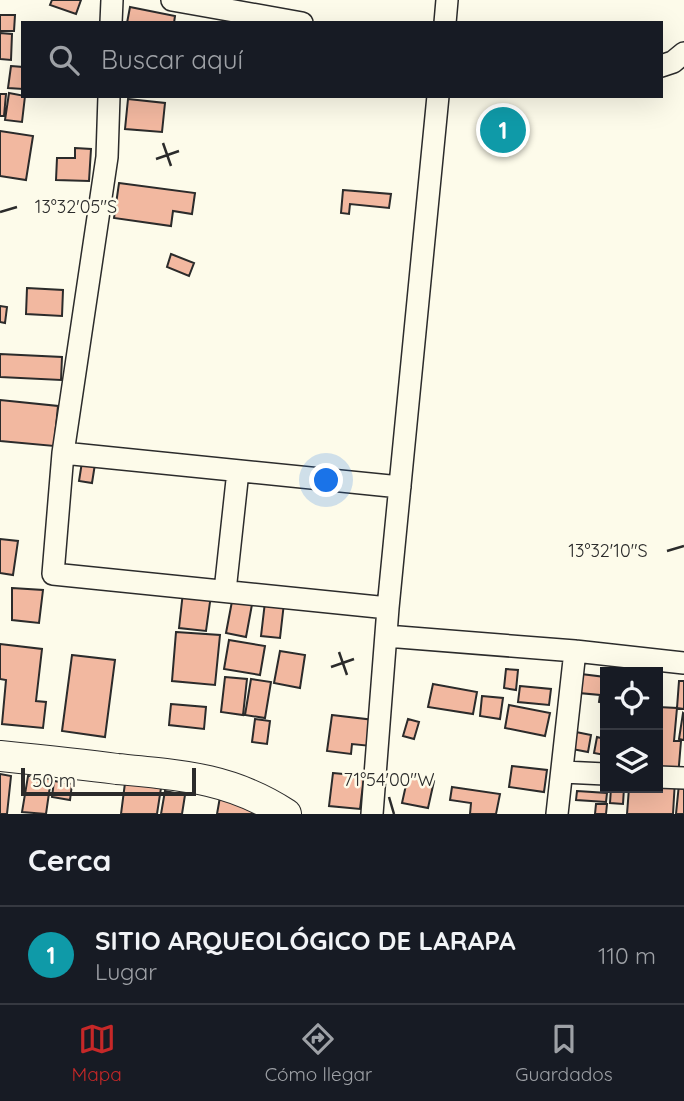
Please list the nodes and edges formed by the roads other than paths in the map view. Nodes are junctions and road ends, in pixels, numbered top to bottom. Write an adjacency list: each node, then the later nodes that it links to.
1 (112, 0): 4 (street)
2 (172, 0): 5 (street)
3 (447, 0): 6 (street)
4 (111, 21)
5 (291, 21)
6 (445, 21)
7 (684, 53): 8 (street)
8 (663, 65)
9 (109, 98): 11 (street)
10 (438, 98): 13 (street)
11 (63, 453): 12 (street); 14 (street)
12 (238, 471): 13 (street); 14 (street)
13 (400, 487): 15 (street)
14 (225, 591): 15 (street)
15 (388, 608): 16 (street)
16 (386, 636): 17 (street); 25 (street)
17 (575, 651): 18 (street); 20 (street)
18 (684, 663)
19 (0, 756): 24 (street)
20 (563, 772): 21 (street); 26 (street)
21 (600, 774)
22 (663, 777): 23 (street)
23 (684, 778)
24 (286, 814)
25 (372, 814)
26 (557, 814)

